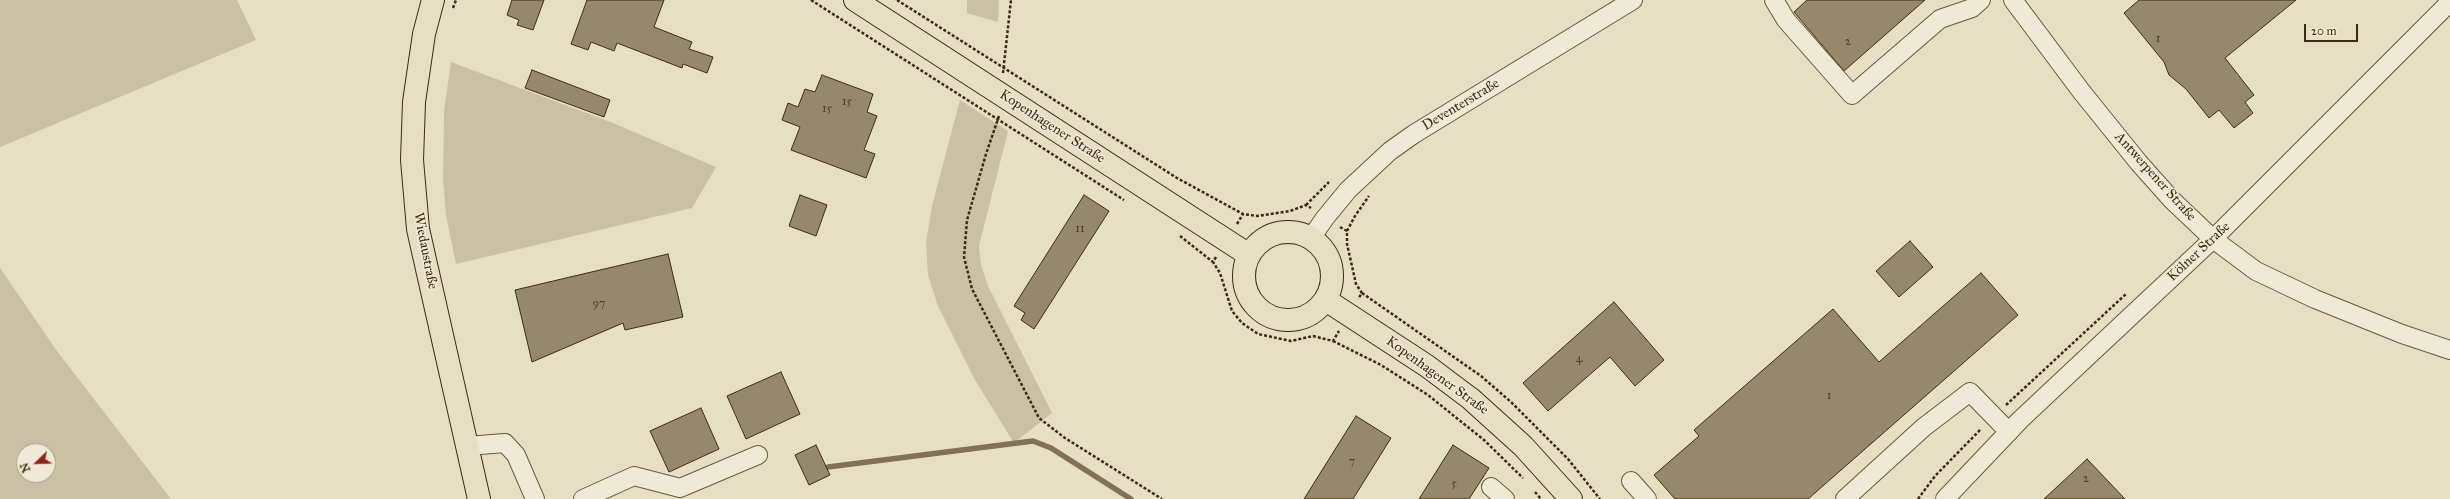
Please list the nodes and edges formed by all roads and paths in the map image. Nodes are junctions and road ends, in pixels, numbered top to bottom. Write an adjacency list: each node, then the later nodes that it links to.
1 (456, 0): 12 (path)
2 (811, 0): 15 (path)
3 (855, 0): 14 (main road, Kopenhagener Straße)
4 (897, 0): 13 (path)
5 (1011, 0): 13 (path)
6 (1634, 0): 18 (street, Deventerstraße)
7 (1774, 0): 8 (street)
8 (1982, 0)
9 (2012, 0): 21 (street, Antwerpener Straße)
10 (431, 1): 30 (main road, Wiedaustraße)
11 (2450, 2): 21 (street, Kölner Straße)
12 (452, 13)
13 (1003, 67): 14 (path); 17 (path)
14 (1002, 95): 15 (path); 22 (main road, Kopenhagener Straße)
15 (999, 120): 16 (path); 40 (path)
16 (1125, 201)
17 (1243, 214): 18 (path); 22 (path)
18 (1325, 218): 20 (street, Deventerstraße); 26 (path)
19 (1178, 234): 24 (path)
20 (1311, 238): 23 (main road); 25 (main road)
21 (2213, 239): 28 (street, Antwerpener Straße); 29 (street, Kölner Straße)
22 (1228, 240): 23 (main road, Kopenhagener Straße); 24 (path)
23 (1249, 254): 25 (main road)
24 (1213, 262): 27 (path)
25 (1326, 300): 26 (main road, Kopenhagener Straße)
26 (1348, 315): 27 (path); 36 (main road, Kopenhagener Straße)
27 (1333, 341): 32 (path)
28 (2450, 350)
29 (2009, 432): 44 (street); 45 (street, Kölner Straße)
30 (467, 446): 37 (main road, Wiedaustraße); 38 (street)
31 (758, 455): 39 (street)
32 (1526, 481)
33 (1631, 481): 43 (street)
34 (1531, 487): 42 (path)
35 (1491, 488): 41 (street)
36 (1566, 497)
37 (479, 499)
38 (535, 499)
39 (583, 499)
40 (1162, 499)
41 (1505, 499)
42 (1541, 499)
43 (1647, 499)
44 (1845, 499)
45 (1945, 499)

